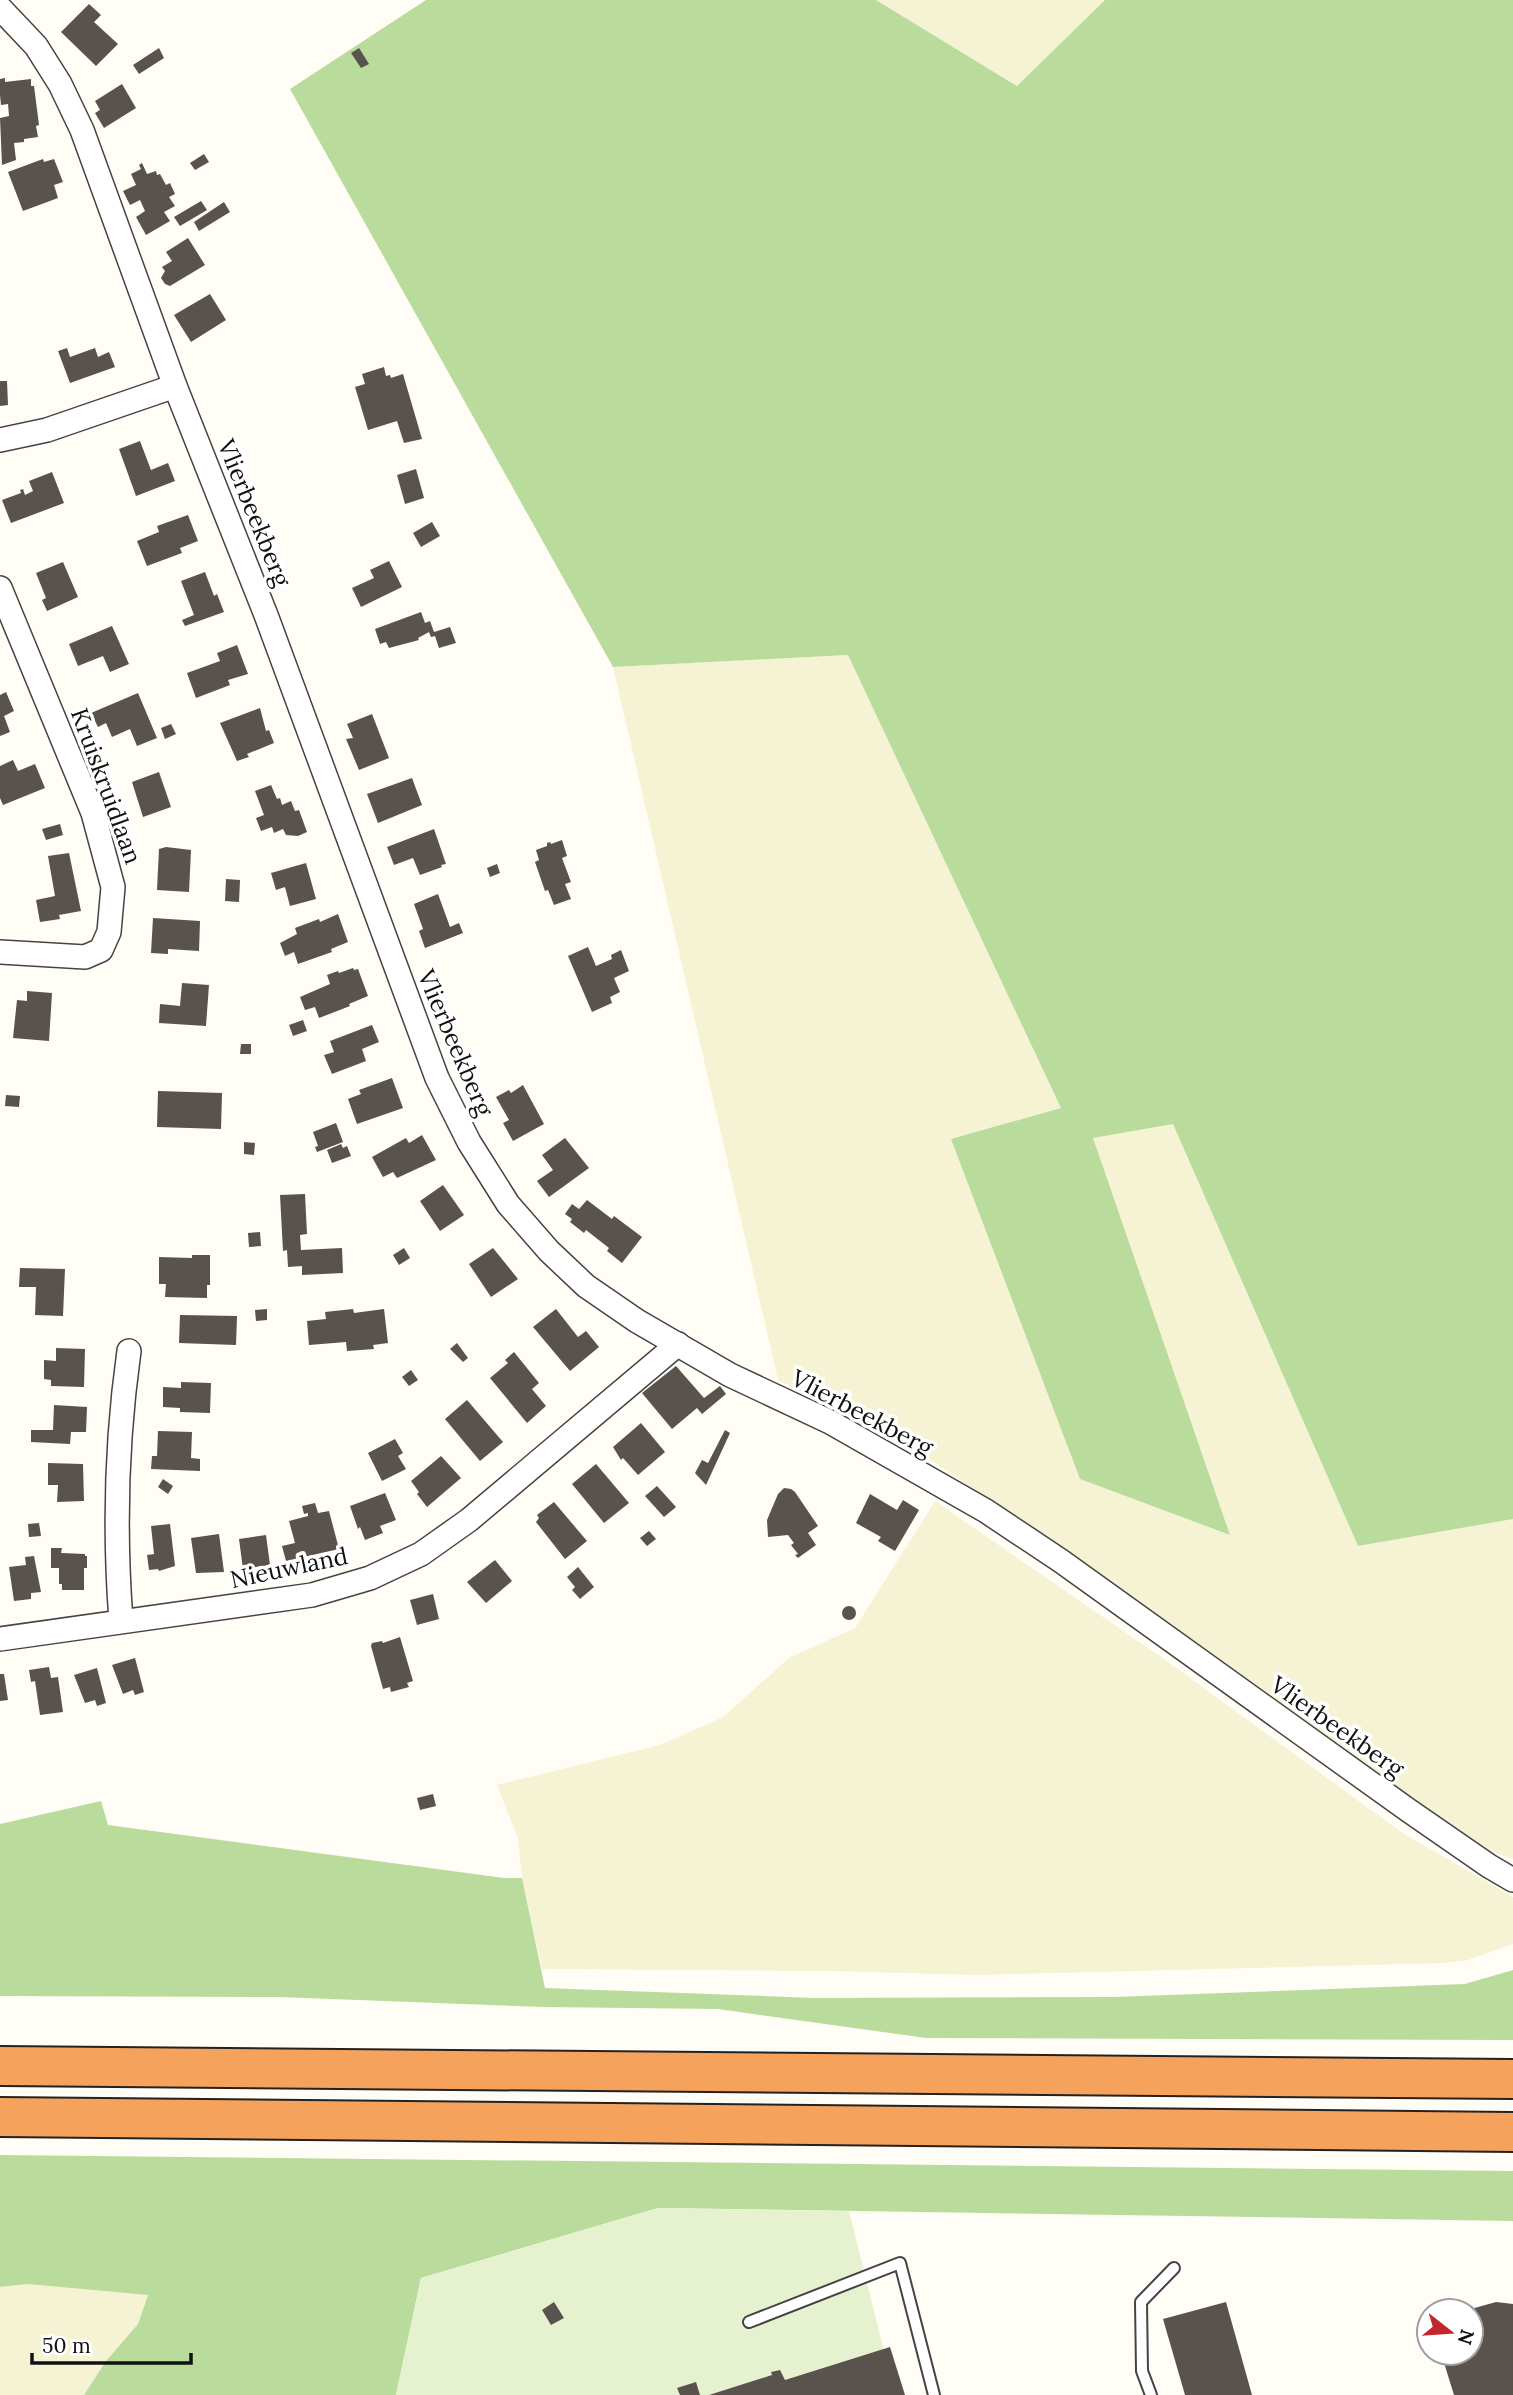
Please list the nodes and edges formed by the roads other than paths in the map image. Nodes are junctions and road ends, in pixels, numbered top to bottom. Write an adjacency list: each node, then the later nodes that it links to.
1 (4, 6): 2 (street, Vlierbeekberg)
2 (175, 386): 3 (street); 6 (street, Vlierbeekberg)
3 (0, 440)
4 (0, 588): 5 (street, Kruiskruidlaan)
5 (0, 952)
6 (677, 1344): 8 (street, Nieuwland); 10 (street, Vlierbeekberg)
7 (128, 1351): 8 (street)
8 (121, 1621): 9 (street, Nieuwland)
9 (0, 1639)
10 (1513, 1880)
11 (0, 2066): 12 (highway)
12 (1513, 2079)
13 (0, 2117): 14 (highway)
14 (1513, 2132)
15 (1174, 2269): 18 (lane)
16 (749, 2322): 17 (lane)
17 (934, 2395)
18 (1152, 2395)

